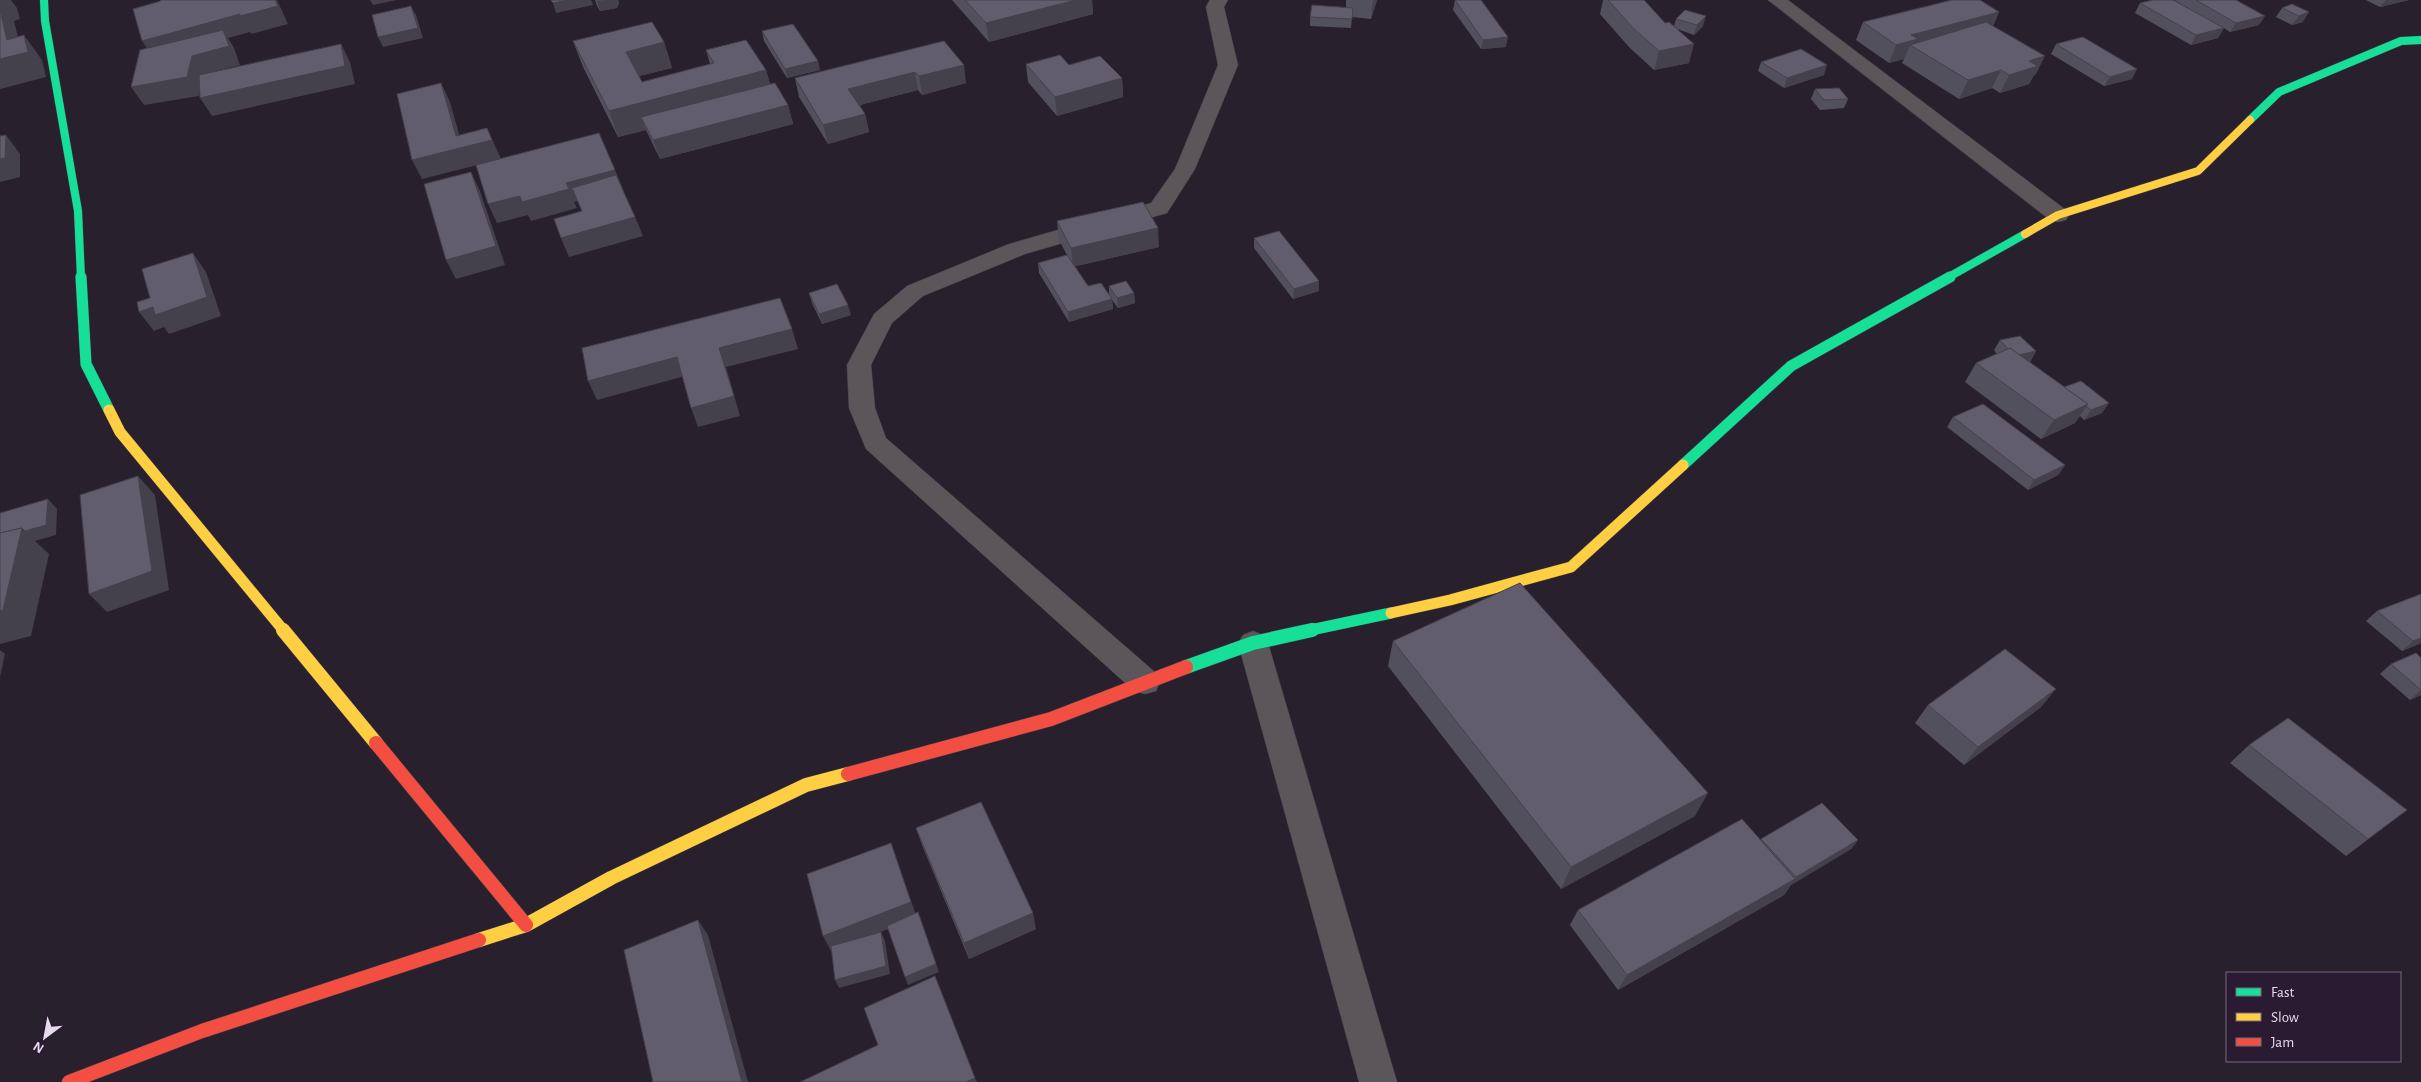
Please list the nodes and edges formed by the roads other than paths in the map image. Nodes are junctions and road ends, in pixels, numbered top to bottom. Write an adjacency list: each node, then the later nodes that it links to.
1 (44, 0): 8 (street)
2 (1219, 0): 7 (street)
3 (1777, 0): 5 (street)
4 (2421, 40): 5 (street)
5 (2058, 215): 6 (street)
6 (1253, 643): 7 (street); 10 (street)
7 (1145, 682): 8 (street)
8 (526, 925): 9 (street)
9 (69, 1082)
10 (1378, 1082)

